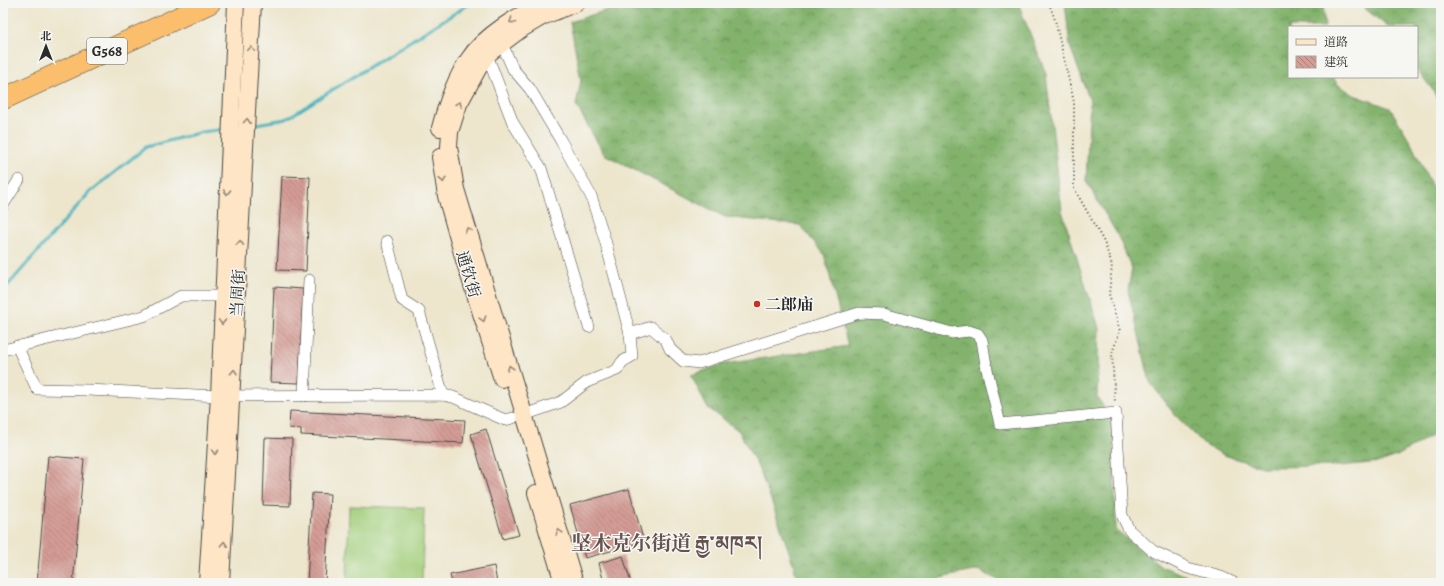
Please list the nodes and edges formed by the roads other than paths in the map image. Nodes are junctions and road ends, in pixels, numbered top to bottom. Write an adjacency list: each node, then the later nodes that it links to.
1 (210, 3): 8 (highway, G568)
2 (236, 3): 13 (main road, 当周街, one-way to 13)
3 (253, 3): 19 (main road, 当周街, one-way to 3)
4 (546, 3): 21 (main road, 通钦街, one-way to 21)
5 (577, 3): 6 (main road)
6 (502, 44): 7 (main road); 15 (street)
7 (487, 55): 14 (street); 21 (main road, one-way to 7)
8 (3, 99)
9 (19, 180): 10 (street)
10 (3, 205)
11 (387, 241): 18 (street)
12 (309, 280): 20 (street)
13 (223, 296): 16 (street); 19 (main road, 当周街, one-way to 19)
14 (589, 326)
15 (630, 334): 21 (street); 26 (street)
16 (18, 346): 17 (street); 19 (street)
17 (3, 350)
18 (443, 395): 20 (street); 21 (street)
19 (226, 396): 20 (street); 22 (main road, 当周街, one-way to 22); 23 (main road, 当周街, one-way to 19)
20 (304, 396)
21 (519, 416): 24 (main road, 通钦街); 25 (main road, one-way to 21)
22 (207, 583)
23 (221, 583)
24 (563, 583)
25 (575, 583)
26 (1234, 583)

